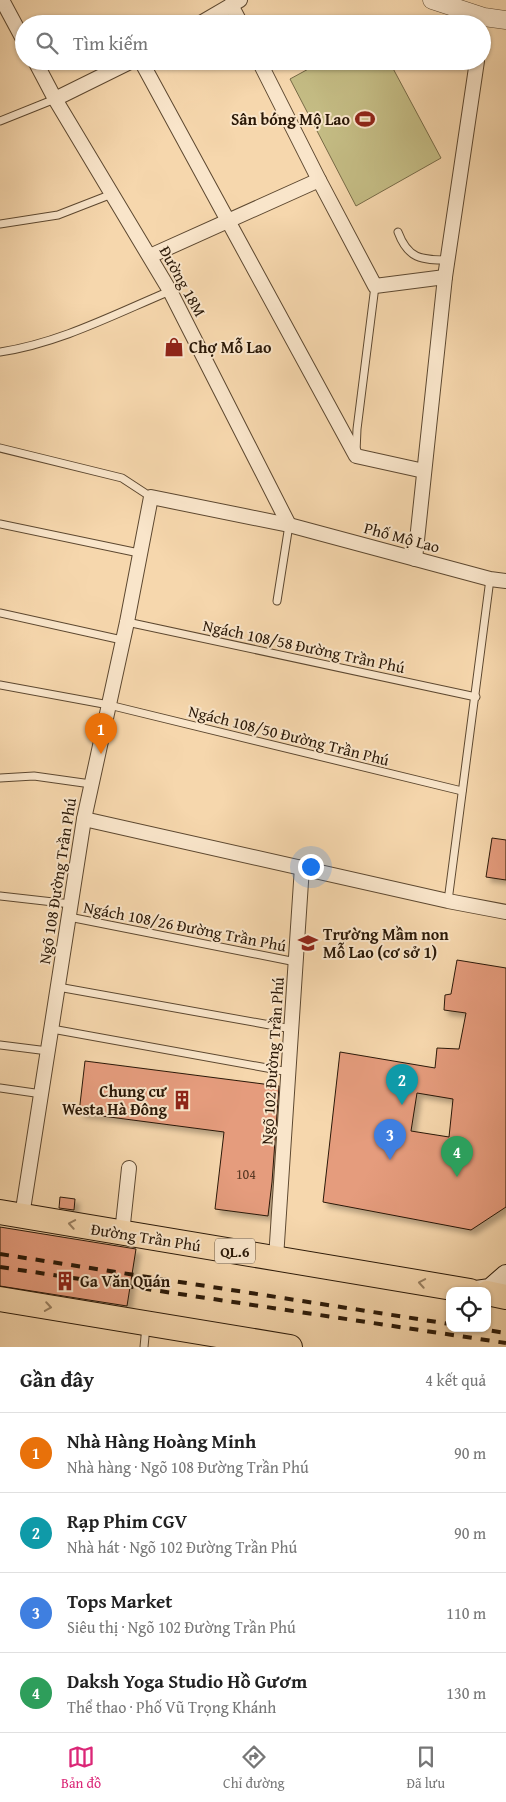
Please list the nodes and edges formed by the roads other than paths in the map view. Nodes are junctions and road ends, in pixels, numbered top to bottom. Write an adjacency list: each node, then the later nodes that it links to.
1 (432, 0): 5 (street)
2 (7, 2): 6 (street)
3 (235, 3): 4 (street)
4 (214, 15)
5 (467, 15)
6 (15, 20)
7 (506, 20): 8 (street)
8 (491, 21)
9 (39, 70): 14 (street, Đường 18M)
10 (114, 70): 14 (street)
11 (146, 70): 18 (street)
12 (264, 70): 16 (street)
13 (476, 70): 22 (street)
14 (55, 99): 15 (lane); 17 (street, Đường 18M)
15 (0, 121)
16 (319, 180): 18 (street); 24 (street)
17 (112, 194): 19 (lane); 21 (street, Đường 18M)
18 (227, 221): 21 (street); 28 (street)
19 (0, 224)
20 (398, 232): 22 (lane)
21 (150, 256): 25 (street, Đường 18M)
22 (448, 260): 23 (street)
23 (445, 277): 24 (street); 29 (street)
24 (375, 286): 28 (lane)
25 (170, 291): 26 (lane); 32 (street, Đường 18M)
26 (0, 352)
27 (0, 448): 30 (lane)
28 (356, 456): 29 (street)
29 (424, 470): 34 (street)
30 (151, 496): 32 (street, Phố Mộ Lao); 33 (street, Ngõ 108 Đường Trần Phú)
31 (0, 524): 33 (lane)
32 (288, 525): 34 (street, Phố Mộ Lao); 37 (lane)
33 (139, 553): 39 (street, Ngõ 108 Đường Trần Phú)
34 (415, 559): 35 (street, Phố Mộ Lao)
35 (490, 579): 36 (street, Phố Mộ Lao); 42 (lane)
36 (506, 582)
37 (277, 601)
38 (0, 613): 40 (lane)
39 (127, 622): 40 (street, Ngõ 108 Đường Trần Phú); 42 (lane, Ngách 108/58 Đường Trần Phú)
40 (122, 640): 43 (street, Ngõ 108 Đường Trần Phú)
41 (0, 686): 43 (lane, Ngách 108/50 Đường Trần Phú)
42 (476, 697): 46 (lane)
43 (108, 705): 45 (street, Ngõ 108 Đường Trần Phú); 46 (lane, Ngách 108/50 Đường Trần Phú)
44 (0, 778): 45 (lane)
45 (91, 784): 47 (street, Ngõ 108 Đường Trần Phú)
46 (462, 792): 50 (lane)
47 (84, 819): 48 (street); 51 (street, Ngõ 108 Đường Trần Phú)
48 (302, 867): 50 (street); 53 (street, Ngõ 102 Đường Trần Phú)
49 (0, 896): 51 (lane, Ngách 108/26 Đường Trần Phú)
50 (448, 901): 52 (street)
51 (70, 910): 53 (lane, Ngách 108/26 Đường Trần Phú); 54 (street, Ngõ 108 Đường Trần Phú)
52 (506, 912)
53 (296, 962): 56 (street, Ngõ 102 Đường Trần Phú)
54 (58, 987): 55 (street, Ngõ 108 Đường Trần Phú); 56 (lane)
55 (52, 1028): 58 (street, Ngõ 108 Đường Trần Phú); 59 (lane)
56 (292, 1029): 59 (street, Ngõ 102 Đường Trần Phú)
57 (0, 1045): 58 (lane)
58 (48, 1052): 61 (street, Ngõ 108 Đường Trần Phú)
59 (289, 1072): 65 (street, Ngõ 102 Đường Trần Phú)
60 (0, 1088): 61 (lane)
61 (42, 1094): 63 (street, Ngõ 108 Đường Trần Phú)
62 (129, 1168): 64 (street)
63 (11, 1214): 64 (highway, Đường Trần Phú / QL.6, one-way to 63)
64 (122, 1233): 65 (highway, Đường Trần Phú / QL.6)
65 (276, 1258): 67 (highway, Đường Trần Phú / QL.6, one-way to 65)
66 (506, 1275): 68 (main road)
67 (446, 1287)
68 (491, 1288)
69 (491, 1294): 70 (highway)
70 (506, 1296)
71 (0, 1299): 72 (highway, one-way to 72)
72 (146, 1323): 73 (highway); 74 (lane)
73 (249, 1344): 75 (highway)
74 (144, 1347)
75 (290, 1347)

